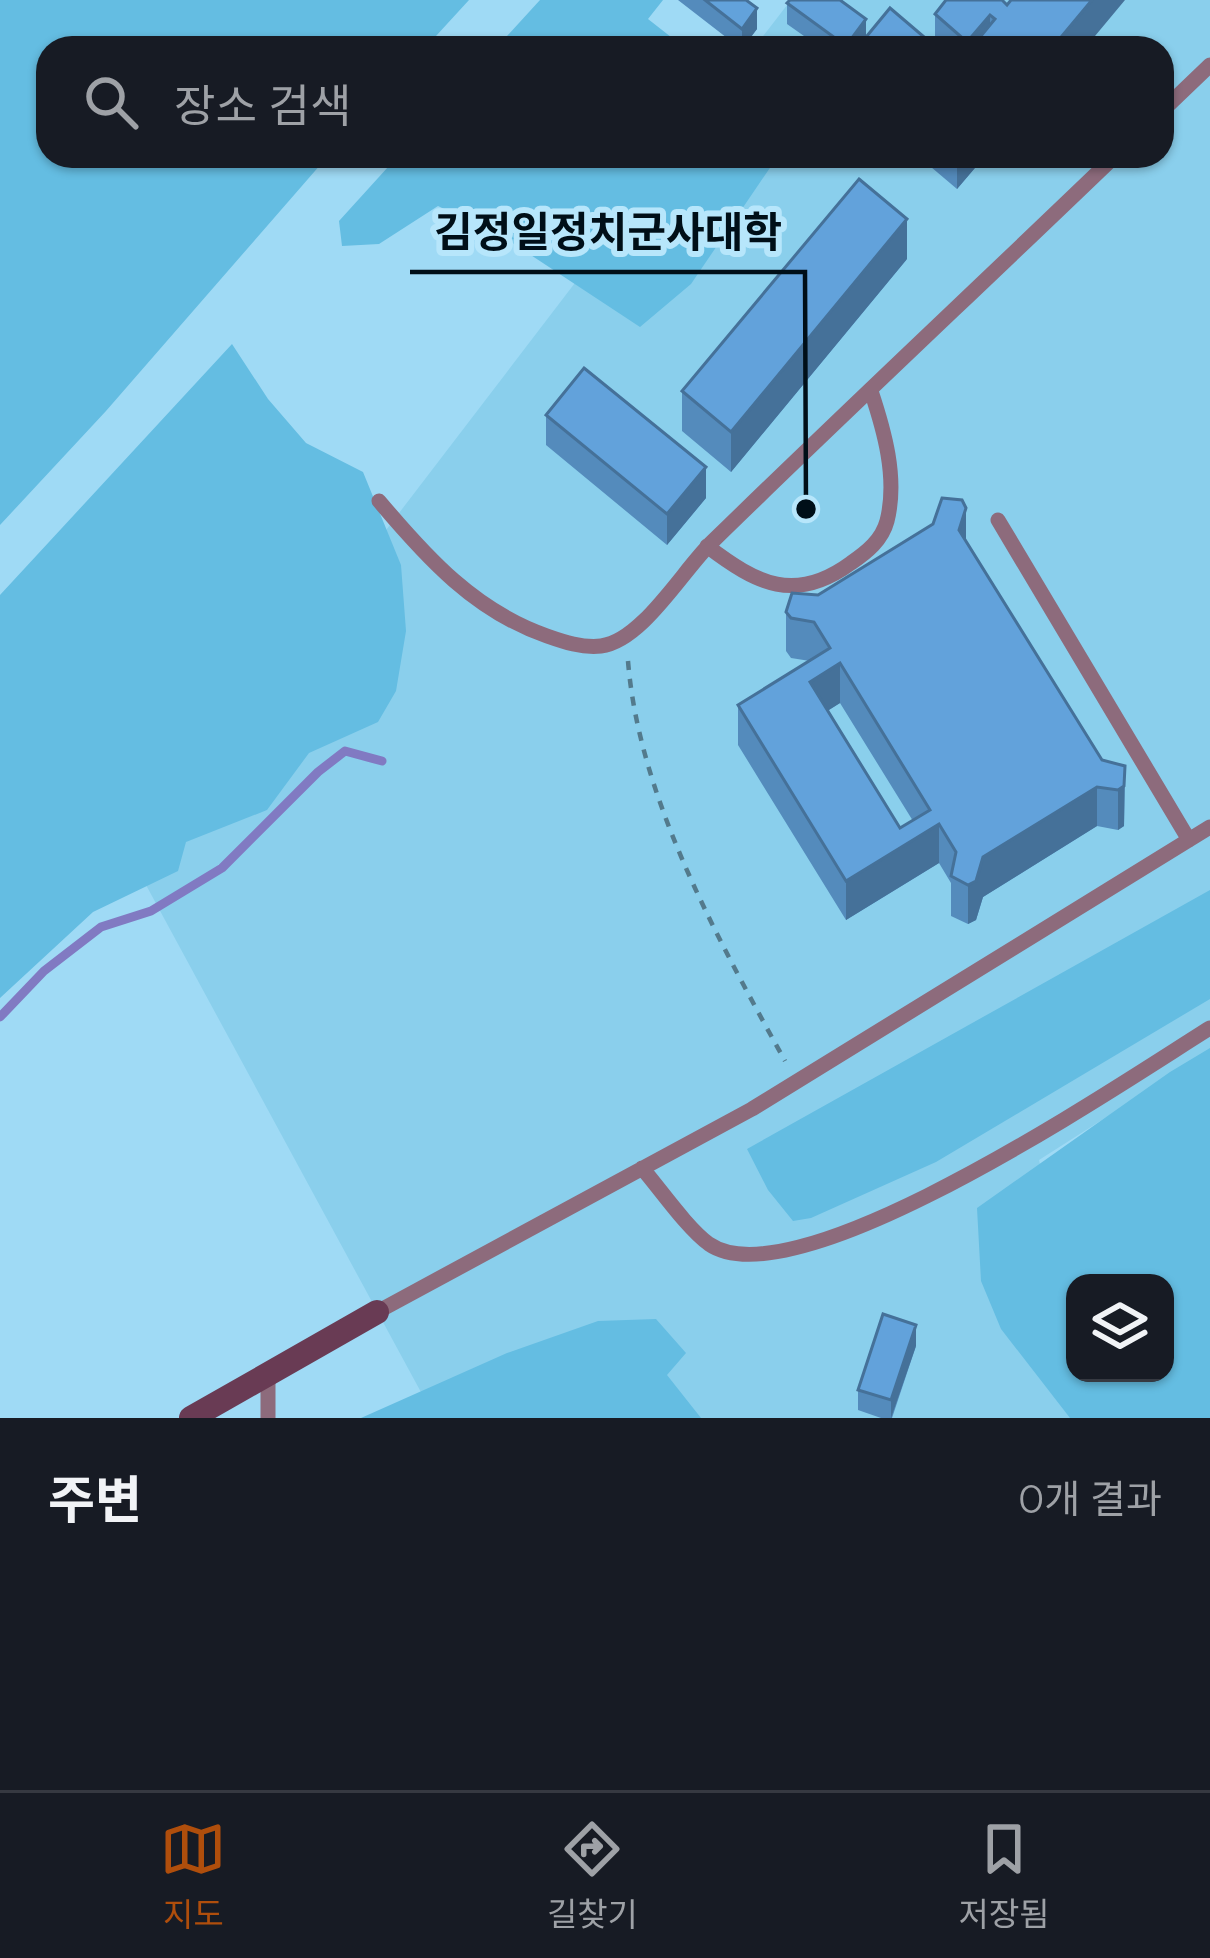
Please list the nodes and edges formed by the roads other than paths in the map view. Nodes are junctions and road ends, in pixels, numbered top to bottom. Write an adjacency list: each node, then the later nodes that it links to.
1 (1210, 64): 2 (lane)
2 (1174, 99)
3 (1103, 168): 4 (lane)
4 (871, 391): 7 (lane); 7 (lane)
5 (380, 500): 7 (lane)
6 (998, 520): 9 (lane)
7 (707, 546)
8 (1210, 827): 9 (lane)
9 (1189, 840): 11 (lane)
10 (1210, 1028): 11 (lane)
11 (642, 1168): 12 (lane)
12 (377, 1312): 13 (street)
13 (268, 1374): 14 (street); 15 (lane)
14 (190, 1418)
15 (268, 1418)

